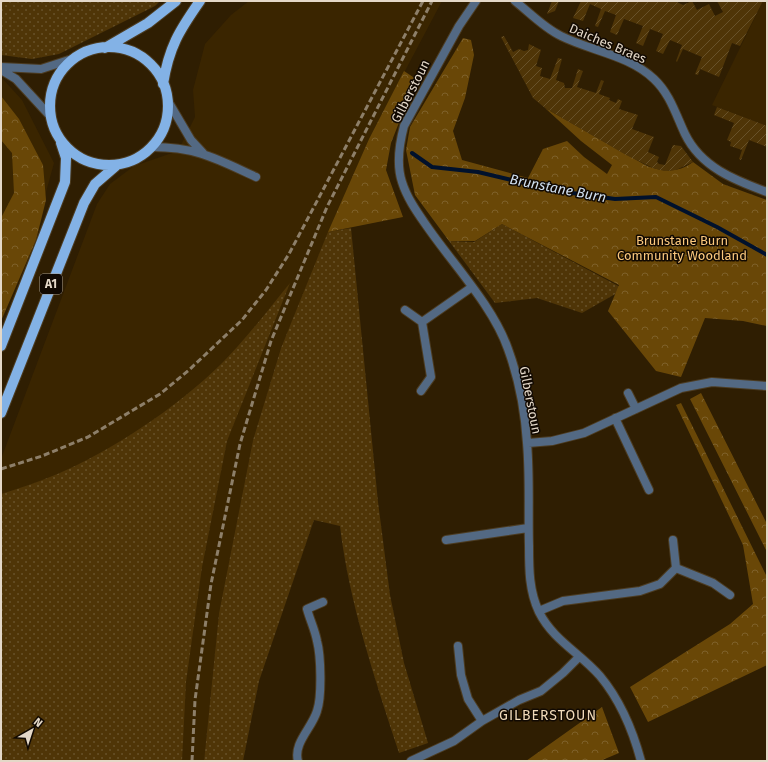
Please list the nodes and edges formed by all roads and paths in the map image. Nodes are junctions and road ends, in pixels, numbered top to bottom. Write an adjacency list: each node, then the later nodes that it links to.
1 (176, 1): 5 (main road, A1)
2 (200, 1): 9 (main road, A1)
3 (476, 1): 18 (street, Gilberstoun)
4 (516, 1): 17 (street, Daiches Braes)
5 (105, 48): 6 (main road, A1); 9 (main road, A1)
6 (75, 58): 7 (street); 11 (main road, A1)
7 (1, 67)
8 (1, 70): 11 (street)
9 (164, 84): 10 (main road, A1)
10 (168, 101): 13 (main road, A1); 14 (street)
11 (51, 117): 12 (main road, A1)
12 (59, 138): 15 (main road, A1); 21 (main road, A1)
13 (152, 147): 14 (street); 15 (main road, A1)
14 (203, 153): 16 (street)
15 (117, 165): 26 (main road, A1)
16 (256, 177)
17 (767, 192)
18 (472, 287): 20 (street); 28 (street, Gilberstoun)
19 (405, 310): 20 (street)
20 (422, 322): 23 (street)
21 (1, 346)
22 (767, 386): 25 (street)
23 (421, 391)
24 (628, 393): 25 (street)
25 (636, 409): 27 (street)
26 (1, 413)
27 (615, 418): 28 (street); 29 (street)
28 (528, 443): 30 (street, Gilberstoun)
29 (649, 490)
30 (528, 528): 31 (street); 36 (street, Gilberstoun)
31 (446, 540)
32 (673, 540): 33 (street)
33 (676, 568): 34 (street); 36 (street)
34 (730, 595)
35 (323, 602): 41 (street)
36 (539, 611): 38 (street, Gilberstoun)
37 (458, 646): 39 (street)
38 (579, 657): 39 (street); 42 (street, Gilberstoun)
39 (482, 721): 40 (street)
40 (415, 760)
41 (298, 761)
42 (641, 761)

